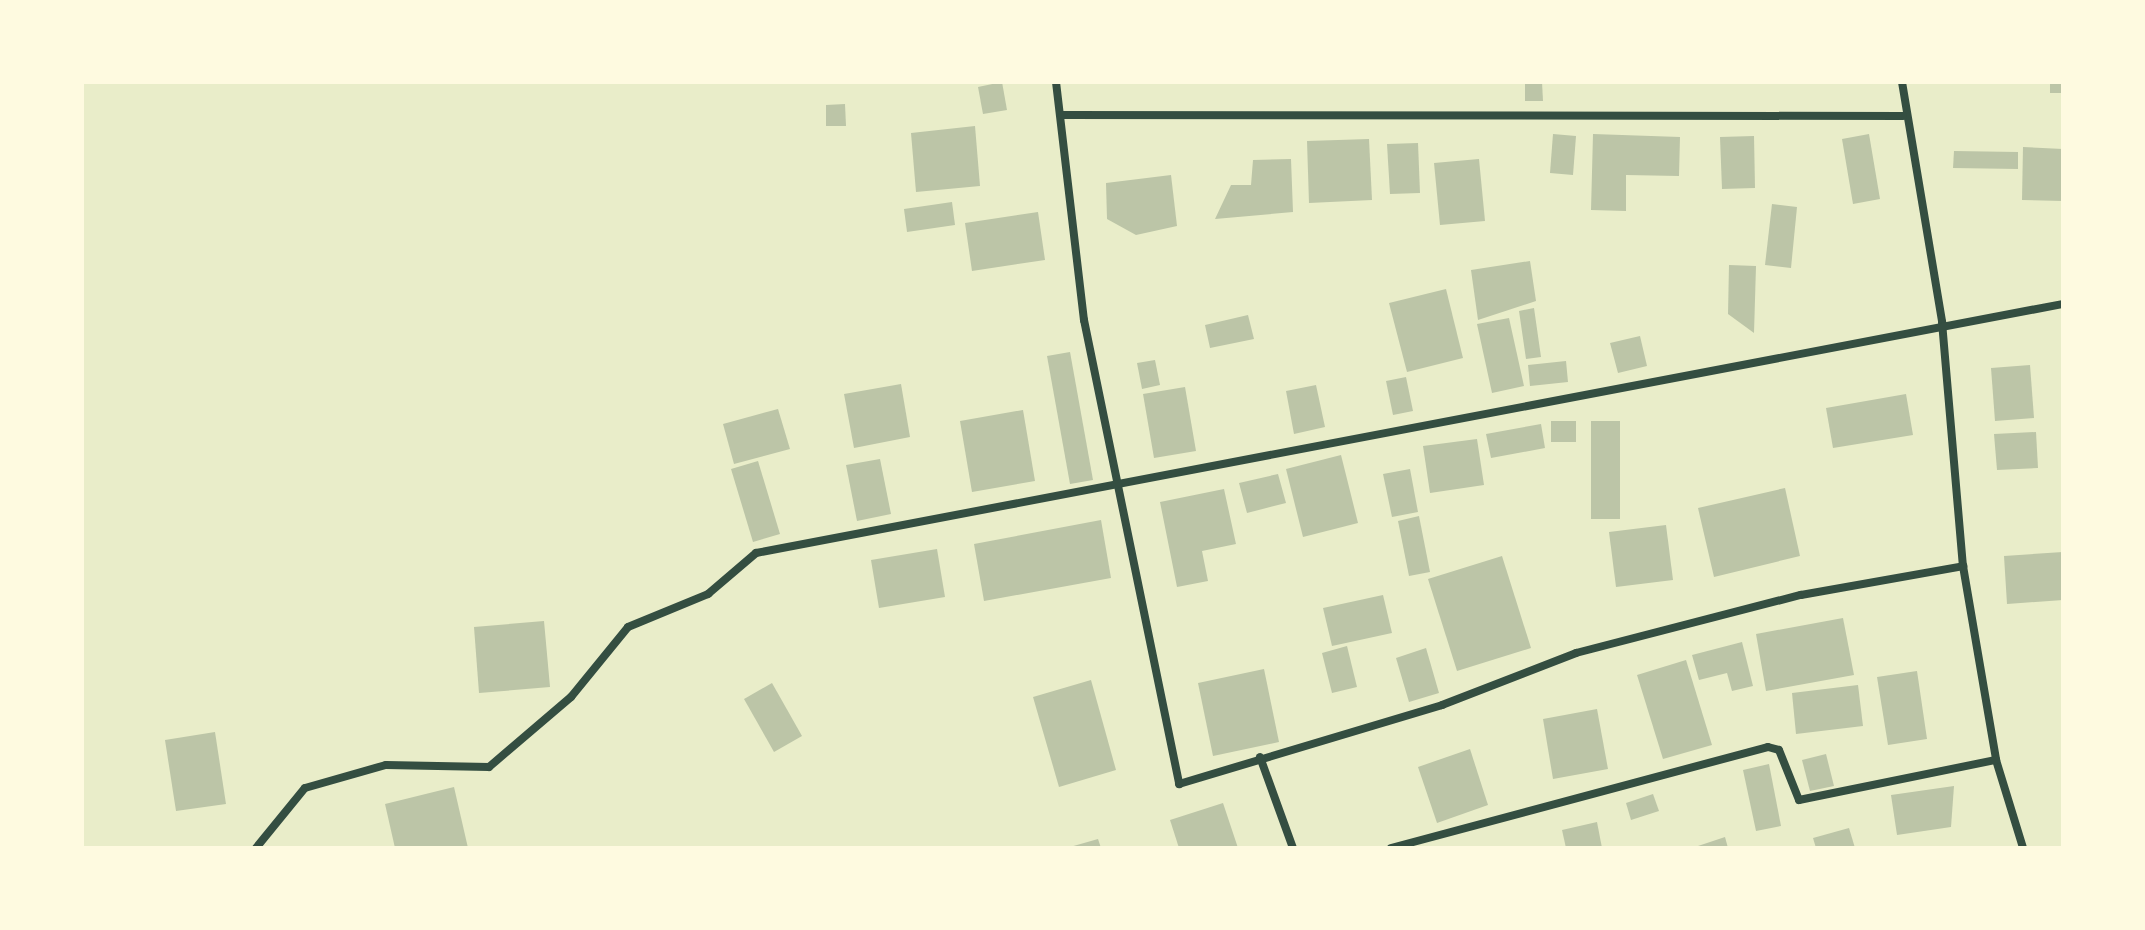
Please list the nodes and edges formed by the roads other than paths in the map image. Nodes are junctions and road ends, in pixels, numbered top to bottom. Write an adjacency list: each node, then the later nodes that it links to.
1 (1056, 82): 3 (street)
2 (1902, 82): 4 (street)
3 (1062, 115): 4 (street); 7 (street)
4 (1903, 116): 6 (street)
5 (2063, 304): 6 (street)
6 (1942, 322): 7 (street); 8 (street)
7 (1116, 483): 9 (street); 11 (street)
8 (1963, 566): 9 (street); 10 (street)
9 (1260, 757): 12 (street)
10 (1996, 760): 13 (street); 14 (street)
11 (256, 848)
12 (1293, 848)
13 (1391, 848)
14 (2023, 848)

